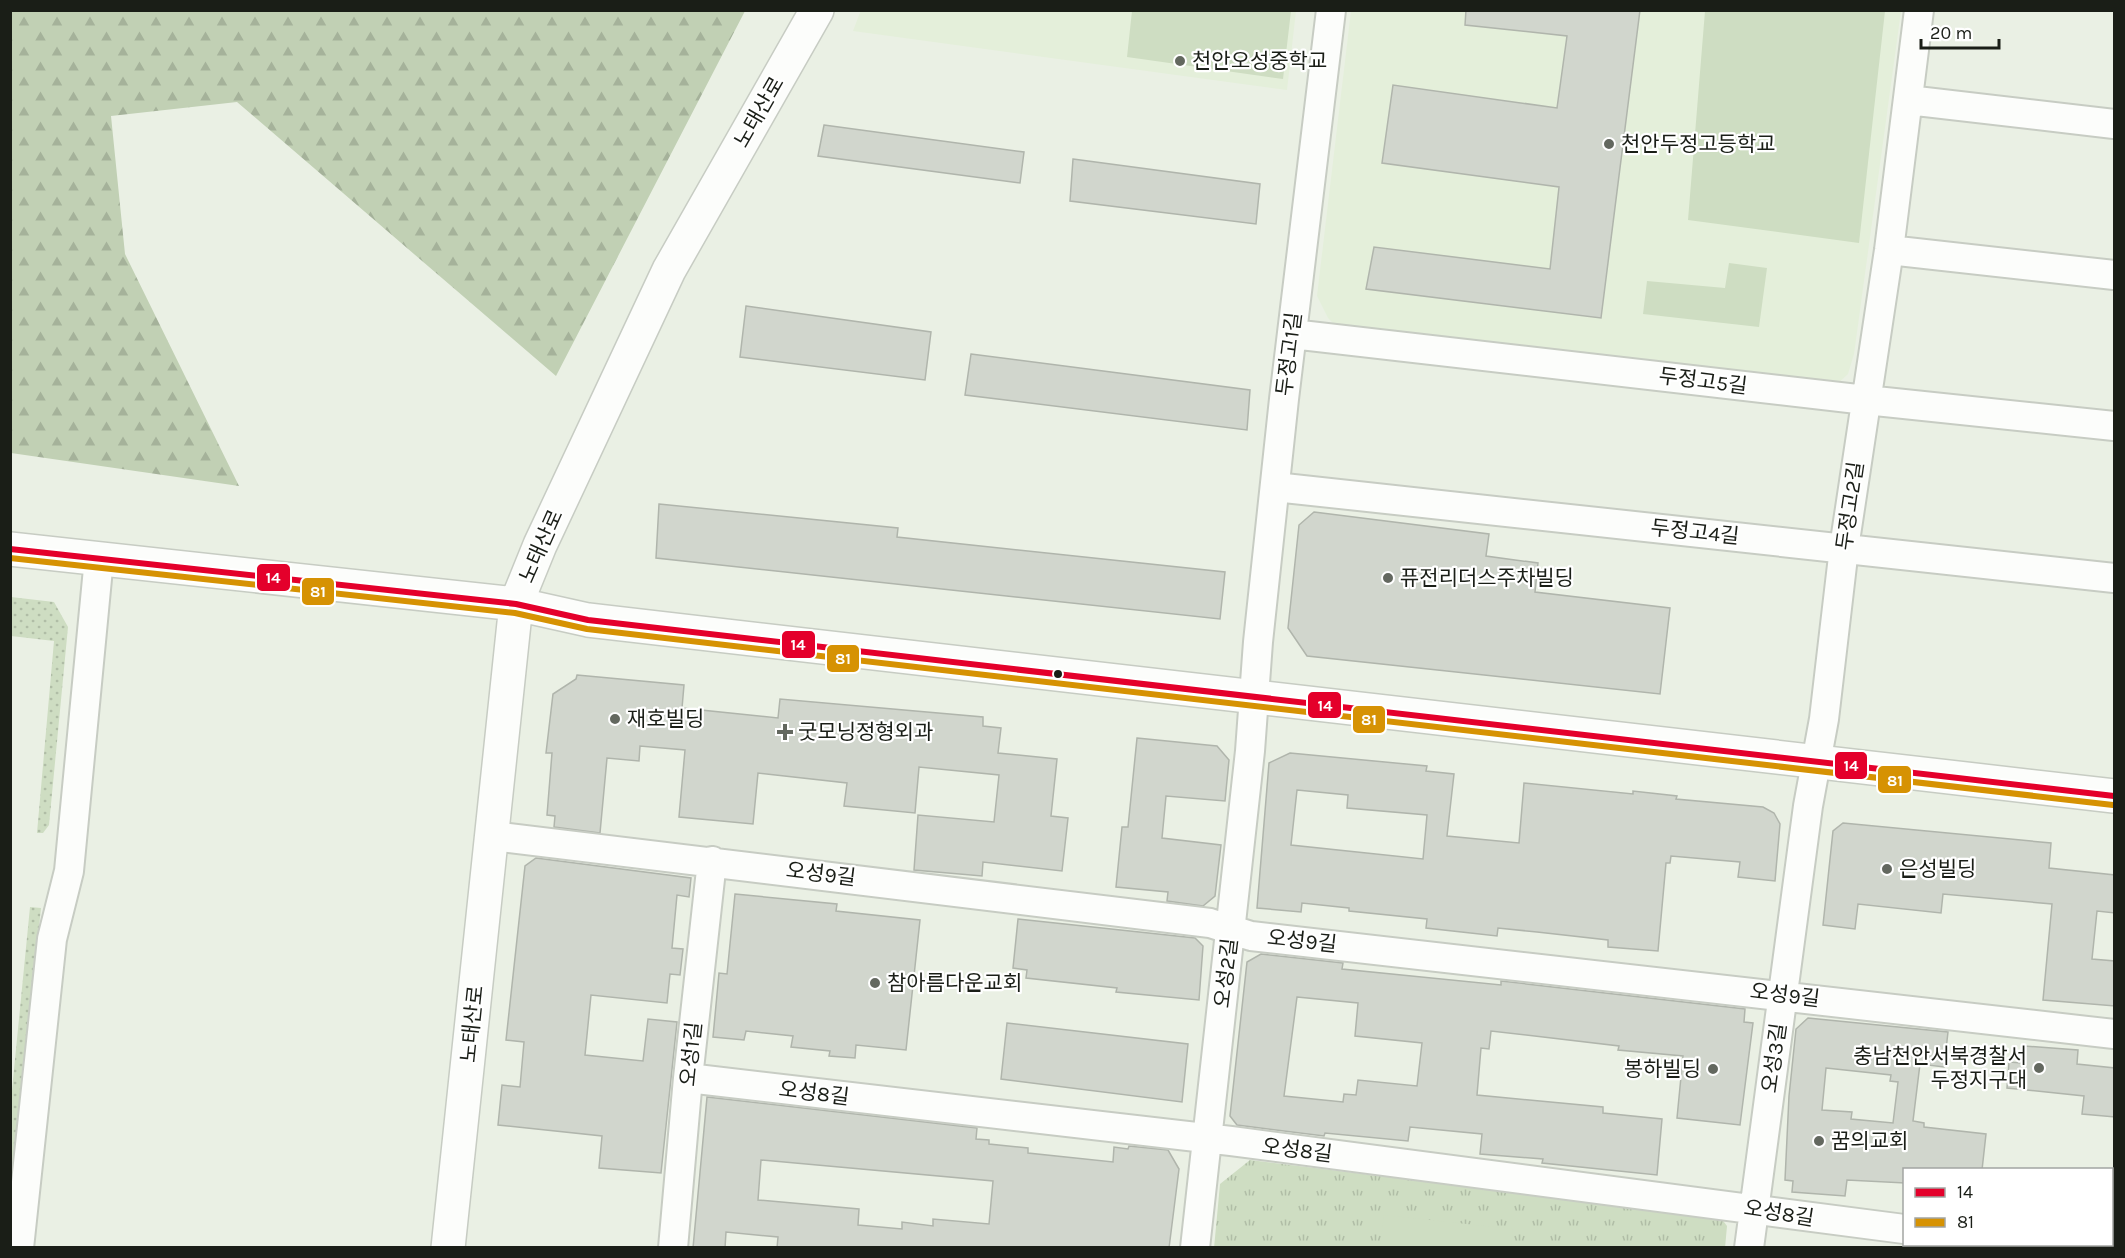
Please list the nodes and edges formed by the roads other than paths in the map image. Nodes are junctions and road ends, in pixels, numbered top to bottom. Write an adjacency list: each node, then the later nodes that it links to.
1 (817, 10): 16 (street, 노태산로)
2 (1331, 10): 8 (street, 두정고1길)
3 (1919, 10): 4 (street, 두정고2길)
4 (1908, 100): 5 (street); 6 (street, 두정고2길)
5 (2115, 124)
6 (1889, 250): 7 (street); 9 (street, 두정고2길)
7 (2115, 275)
8 (1292, 334): 9 (street, 두정고5길); 11 (street, 두정고1길)
9 (1866, 400): 10 (street, 두정고5길); 12 (street, 두정고2길)
10 (2115, 426)
11 (1275, 487): 12 (street, 두정고4길); 17 (street, 두정고1길)
12 (1844, 548): 15 (street, 두정고4길); 18 (street, 두정고2길)
13 (10, 549): 14 (street)
14 (99, 558): 16 (street); 30 (street)
15 (2115, 578)
16 (516, 604): 17 (street); 20 (street, 노태산로)
17 (1256, 698): 18 (street); 22 (street, 오성2길)
18 (1817, 763): 19 (street); 23 (street, 오성3길)
19 (2115, 795)
20 (492, 836): 21 (street, 오성9길); 31 (street, 노태산로)
21 (712, 861): 22 (street, 오성9길); 25 (street, 오성1길)
22 (1231, 931): 23 (street, 오성9길); 26 (street, 오성2길)
23 (1782, 994): 24 (street, 오성9길); 27 (street, 오성3길)
24 (2115, 1034)
25 (688, 1078): 26 (street, 오성8길); 32 (street, 오성1길)
26 (1207, 1138): 27 (street, 오성8길); 33 (street, 오성2길)
27 (1754, 1209): 28 (street, 오성8길); 34 (street, 오성3길)
28 (1903, 1229)
29 (2042, 1246): 35 (street)
30 (19, 1248)
31 (448, 1248)
32 (673, 1248)
33 (1195, 1248)
34 (1749, 1248)
35 (2059, 1248)

